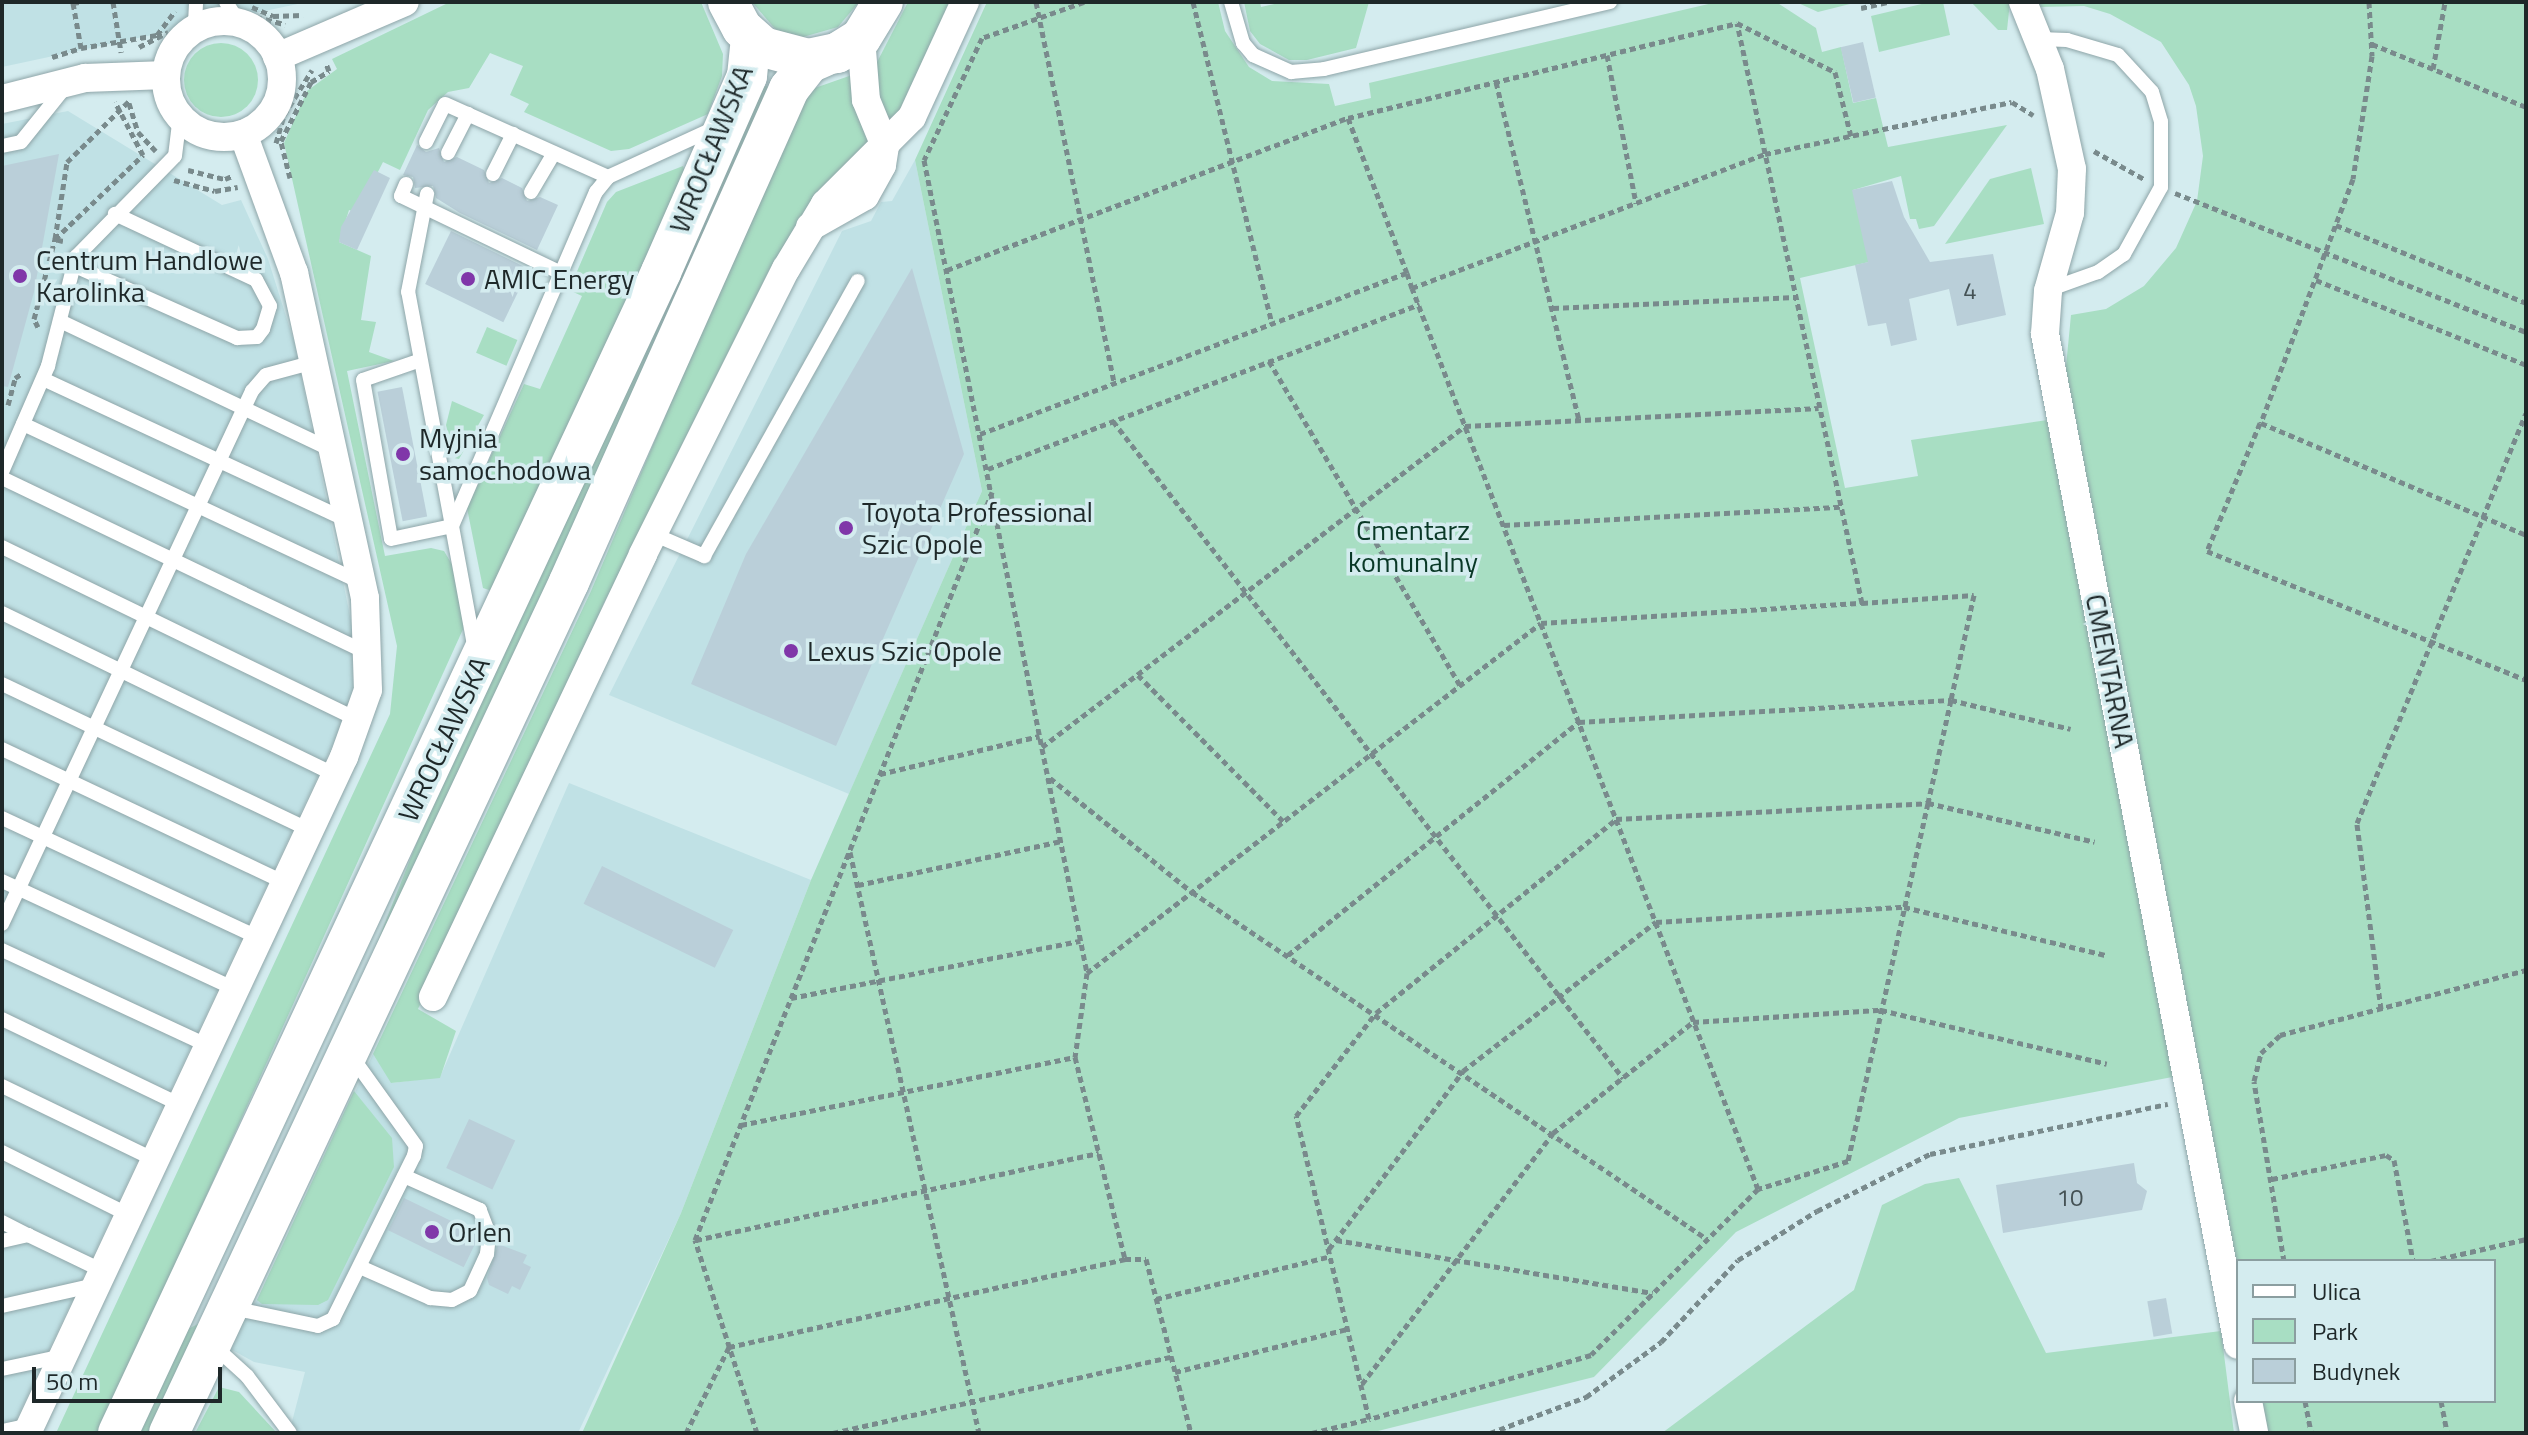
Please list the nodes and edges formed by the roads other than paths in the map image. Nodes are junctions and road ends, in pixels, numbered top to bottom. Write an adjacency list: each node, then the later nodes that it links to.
1 (196, 2): 10 (lane)
2 (405, 2): 14 (street)
3 (728, 2): 11 (main road)
4 (883, 2): 12 (main road)
5 (965, 2): 26 (street)
6 (1231, 2): 7 (lane)
7 (1610, 2)
8 (2023, 2): 13 (street, CMENTARNA)
9 (237, 12): 10 (street); 14 (street)
10 (187, 34): 16 (street)
11 (751, 38): 15 (main road); 21 (main road, WROCŁAWSKA)
12 (861, 38): 15 (main road, WROCŁAWSKA); 26 (street)
13 (2039, 39): 38 (street, CMENTARNA); 38 (lane)
14 (277, 57): 22 (street)
15 (823, 57): 79 (main road, WROCŁAWSKA)
16 (166, 75): 17 (street); 20 (street)
17 (71, 80): 18 (street); 25 (lane)
18 (2, 99)
19 (468, 114): 23 (lane); 24 (lane); 27 (lane)
20 (180, 118): 22 (street); 34 (lane)
21 (728, 118): 30 (lane); 58 (main road, WROCŁAWSKA)
22 (243, 134): 41 (street)
23 (513, 134): 28 (lane); 29 (lane)
24 (426, 142)
25 (2, 146)
26 (885, 146): 51 (street)
27 (448, 153)
28 (554, 153): 30 (lane); 32 (lane)
29 (493, 174)
30 (608, 177): 36 (lane)
31 (403, 190): 33 (lane)
32 (531, 192)
33 (424, 200): 36 (lane); 40 (lane)
34 (115, 214): 35 (lane); 35 (lane)
35 (73, 265): 39 (lane)
36 (559, 272): 50 (lane)
37 (858, 281): 51 (lane)
38 (2048, 291): 94 (street, CMENTARNA)
39 (60, 321): 42 (lane); 43 (lane)
40 (418, 361): 50 (lane); 50 (lane)
41 (314, 362): 43 (lane); 45 (street)
42 (43, 379): 44 (lane); 46 (lane)
43 (244, 408): 45 (lane); 46 (lane)
44 (23, 424): 47 (lane); 48 (lane)
45 (333, 450): 49 (street)
46 (219, 461): 48 (lane); 49 (lane)
47 (2, 475): 53 (lane)
48 (198, 507): 53 (lane); 54 (lane)
49 (348, 520): 54 (street)
50 (452, 526): 58 (lane)
51 (653, 534): 76 (street)
52 (2, 547): 56 (lane)
53 (173, 560): 56 (lane); 57 (lane)
54 (362, 583): 57 (street)
55 (2, 613): 59 (lane)
56 (146, 617): 59 (lane); 61 (lane)
57 (370, 654): 61 (street)
58 (478, 666): 89 (main road, WROCŁAWSKA)
59 (121, 671): 62 (lane); 64 (lane)
60 (2, 684): 62 (lane)
61 (360, 720): 64 (street)
62 (94, 728): 65 (lane); 67 (lane)
63 (2, 749): 65 (lane)
64 (335, 775): 67 (street)
65 (69, 781): 68 (lane); 70 (lane)
66 (2, 818): 68 (lane)
67 (310, 830): 70 (street)
68 (43, 837): 71 (lane); 73 (lane)
69 (2, 881): 71 (lane)
70 (285, 883): 73 (street)
71 (18, 889): 72 (lane); 75 (lane)
72 (2, 924)
73 (259, 938): 75 (street)
74 (2, 950): 78 (lane)
75 (235, 989): 78 (street)
76 (433, 997)
77 (2, 1019): 81 (lane)
78 (209, 1046): 81 (street)
79 (349, 1051): 84 (lane); 93 (main road, WROCŁAWSKA)
80 (2, 1086): 83 (lane)
81 (181, 1105): 83 (street)
82 (2, 1152): 85 (lane)
83 (155, 1160): 85 (street)
84 (404, 1176): 90 (lane); 90 (lane)
85 (129, 1215): 91 (street)
86 (2, 1222): 87 (lane)
87 (28, 1235): 88 (lane); 91 (lane)
88 (2, 1241)
89 (207, 1241): 93 (main road); 101 (main road, WROCŁAWSKA)
90 (360, 1267): 93 (lane)
91 (99, 1278): 92 (lane); 96 (street)
92 (2, 1306)
93 (228, 1306): 95 (main road, WROCŁAWSKA)
94 (2236, 1334)
95 (211, 1343): 102 (main road, WROCŁAWSKA); 103 (lane)
96 (63, 1356): 97 (lane); 99 (street)
97 (2, 1369)
98 (2248, 1403): 104 (street)
99 (29, 1429): 100 (lane)
100 (2, 1431)
101 (118, 1433)
102 (169, 1433)
103 (290, 1433)
104 (2254, 1433)

